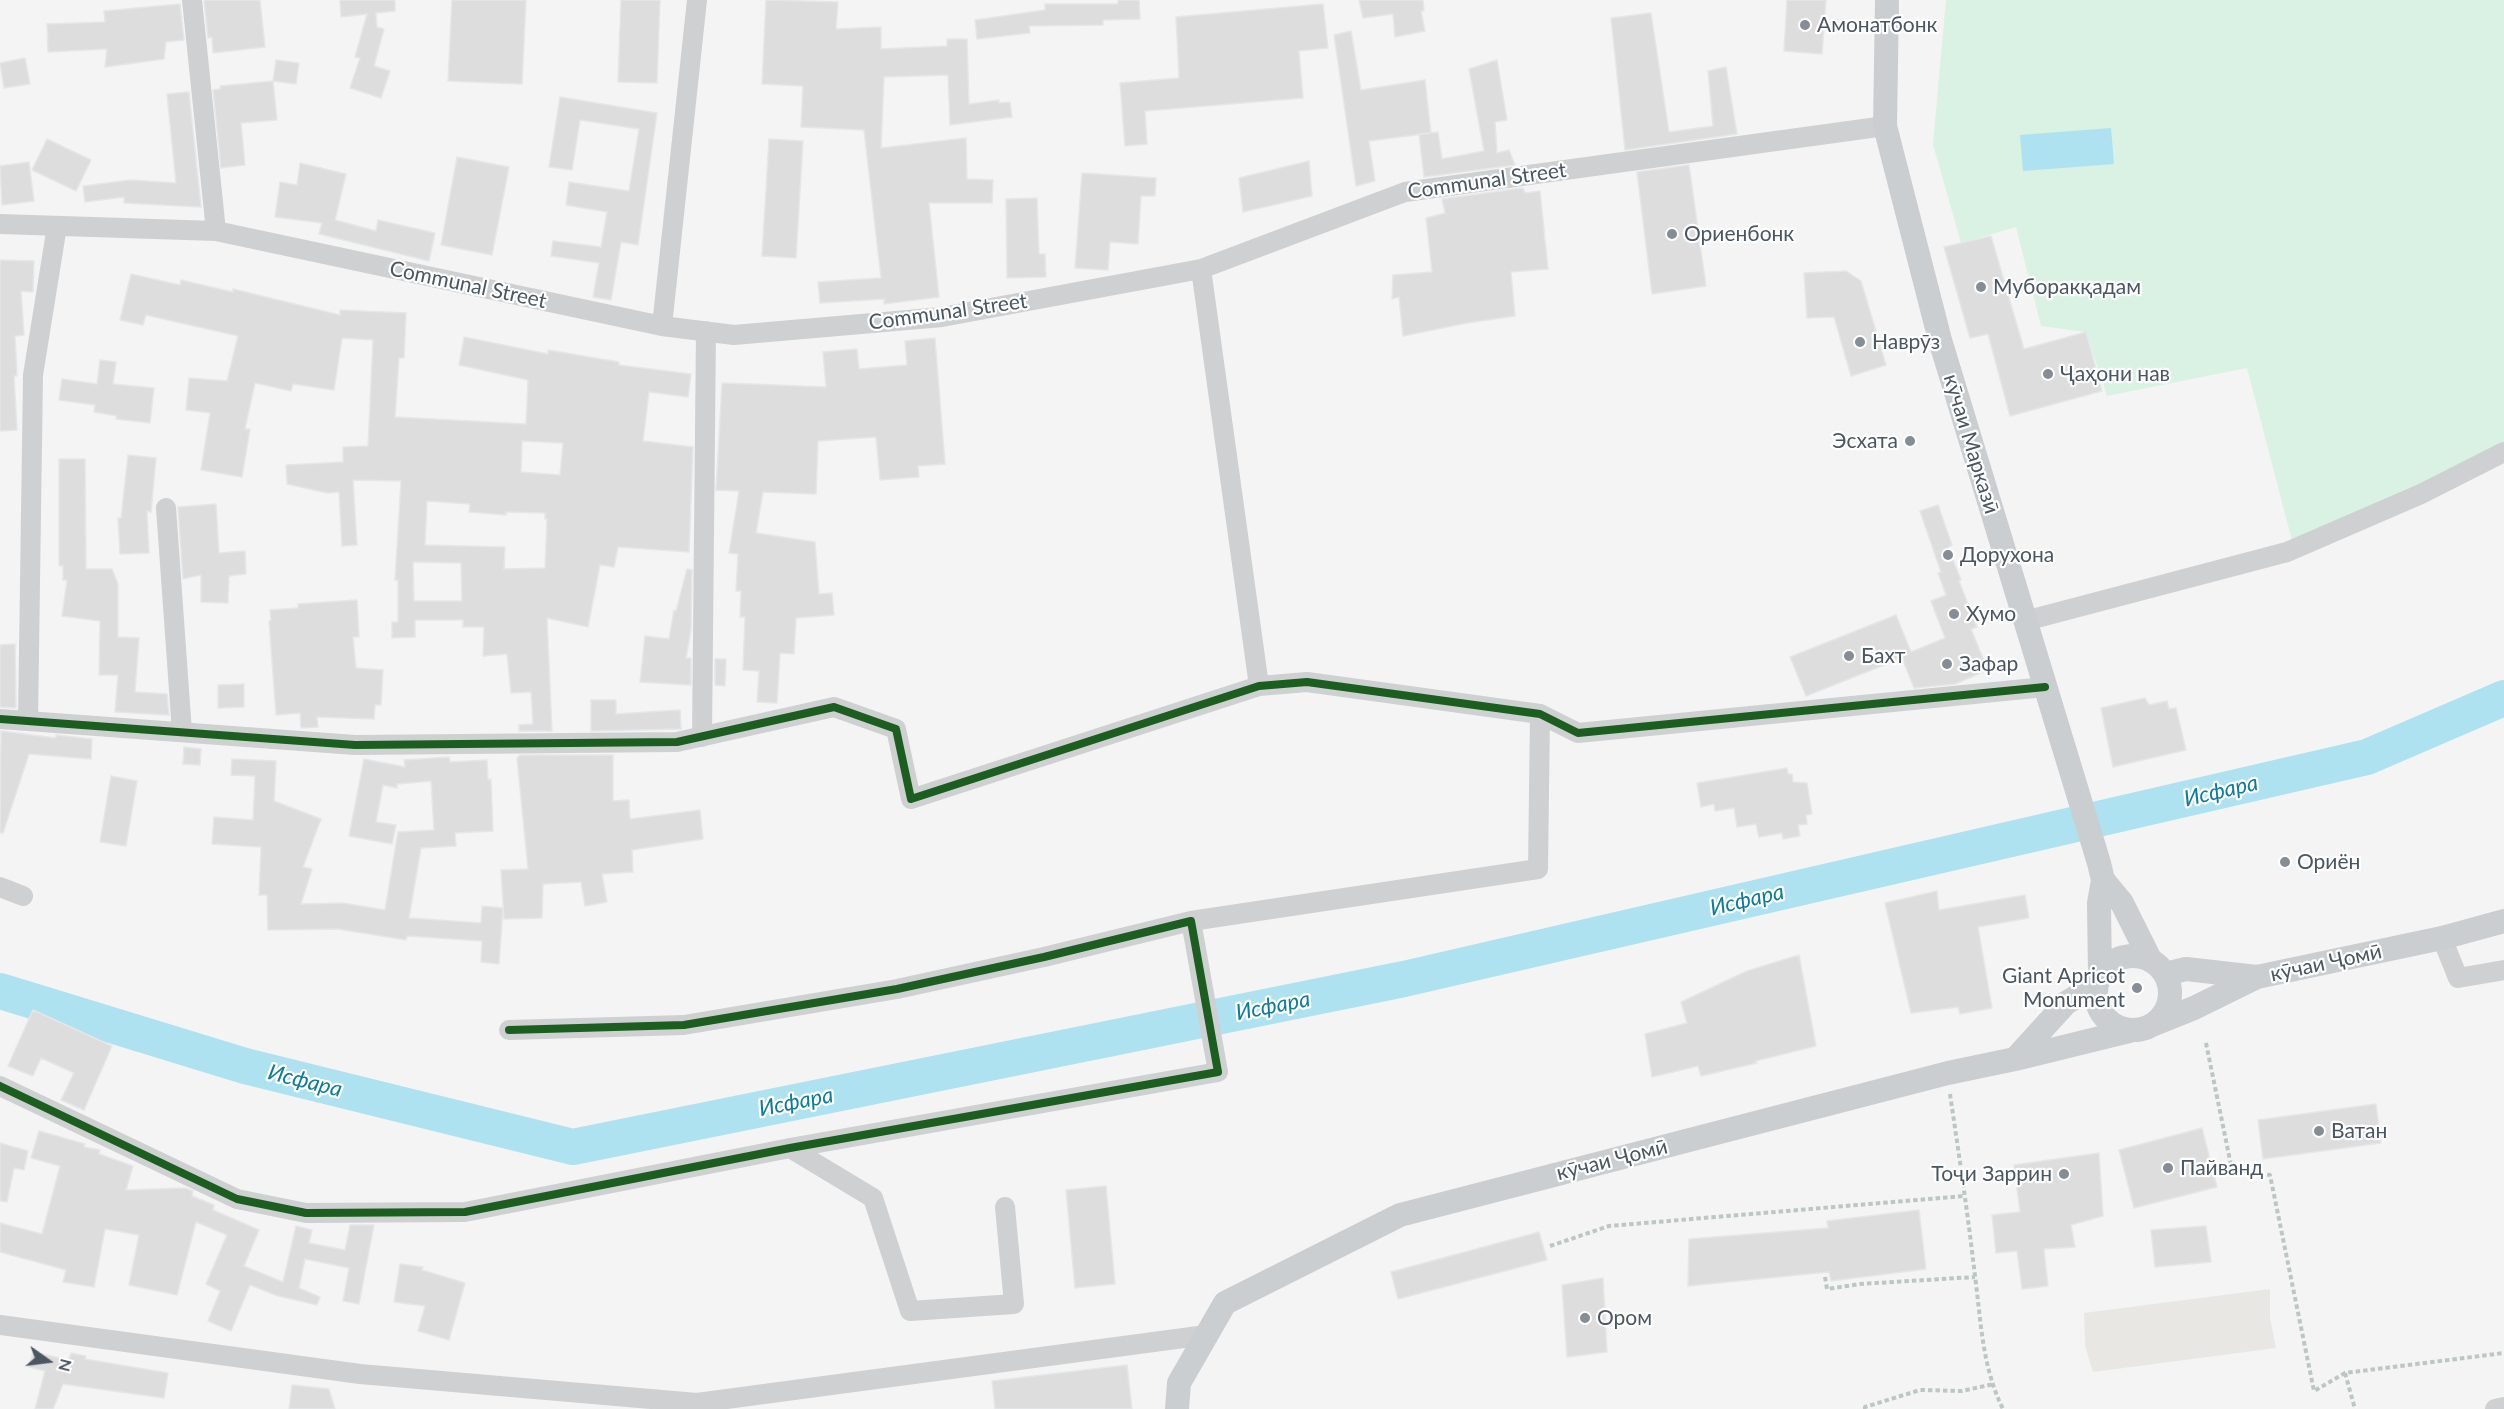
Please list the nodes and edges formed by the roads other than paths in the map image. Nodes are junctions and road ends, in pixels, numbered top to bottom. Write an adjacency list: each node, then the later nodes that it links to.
1 (192, 0): 7 (street)
2 (697, 0): 9 (street)
3 (1887, 0): 4 (main road, кӯчаи Марказӣ)
4 (1885, 126): 8 (street, Communal Street); 13 (main road, кӯчаи Марказӣ)
5 (0, 224): 6 (street, Communal Street)
6 (57, 226): 7 (street, Communal Street); 18 (street)
7 (216, 231): 9 (street, Communal Street)
8 (1200, 269): 10 (street, Communal Street); 14 (street)
9 (662, 326): 10 (street, Communal Street)
10 (706, 331): 20 (street)
11 (2504, 452): 13 (street)
12 (166, 508): 19 (street)
13 (2025, 621): 15 (main road, кӯчаи Марказӣ)
14 (1258, 686): 16 (street); 20 (street)
15 (2045, 687): 16 (street); 21 (main road, кӯчаи Марказӣ)
16 (1540, 714): 24 (street)
17 (0, 719): 18 (street)
18 (28, 721): 19 (street)
19 (182, 732): 20 (street)
20 (702, 737)
21 (2101, 872): 27 (main road); 30 (main road)
22 (0, 887): 23 (street)
23 (23, 896)
24 (1191, 921): 32 (street); 36 (street)
25 (2504, 921): 26 (main road, кӯчаи Ҷомӣ)
26 (2442, 938): 28 (street); 29 (main road, кӯчаи Ҷомӣ)
27 (2158, 968): 29 (main road); 30 (main road); 31 (main road)
28 (2504, 970)
29 (2257, 977): 31 (main road, кӯчаи Ҷомӣ)
30 (2098, 980): 33 (main road); 34 (main road)
31 (2154, 1024): 33 (main road)
32 (509, 1030)
33 (2129, 1031): 34 (main road, кӯчаи Ҷомӣ)
34 (2015, 1059): 39 (main road, кӯчаи Ҷомӣ)
35 (0, 1086): 36 (street)
36 (790, 1148): 37 (street)
37 (1005, 1207)
38 (0, 1325): 40 (street)
39 (1206, 1335): 40 (street); 42 (main road, кӯчаи Ҷомӣ)
40 (622, 1403)
41 (2504, 1407): 43 (street)
42 (1177, 1409)
43 (2495, 1409)

